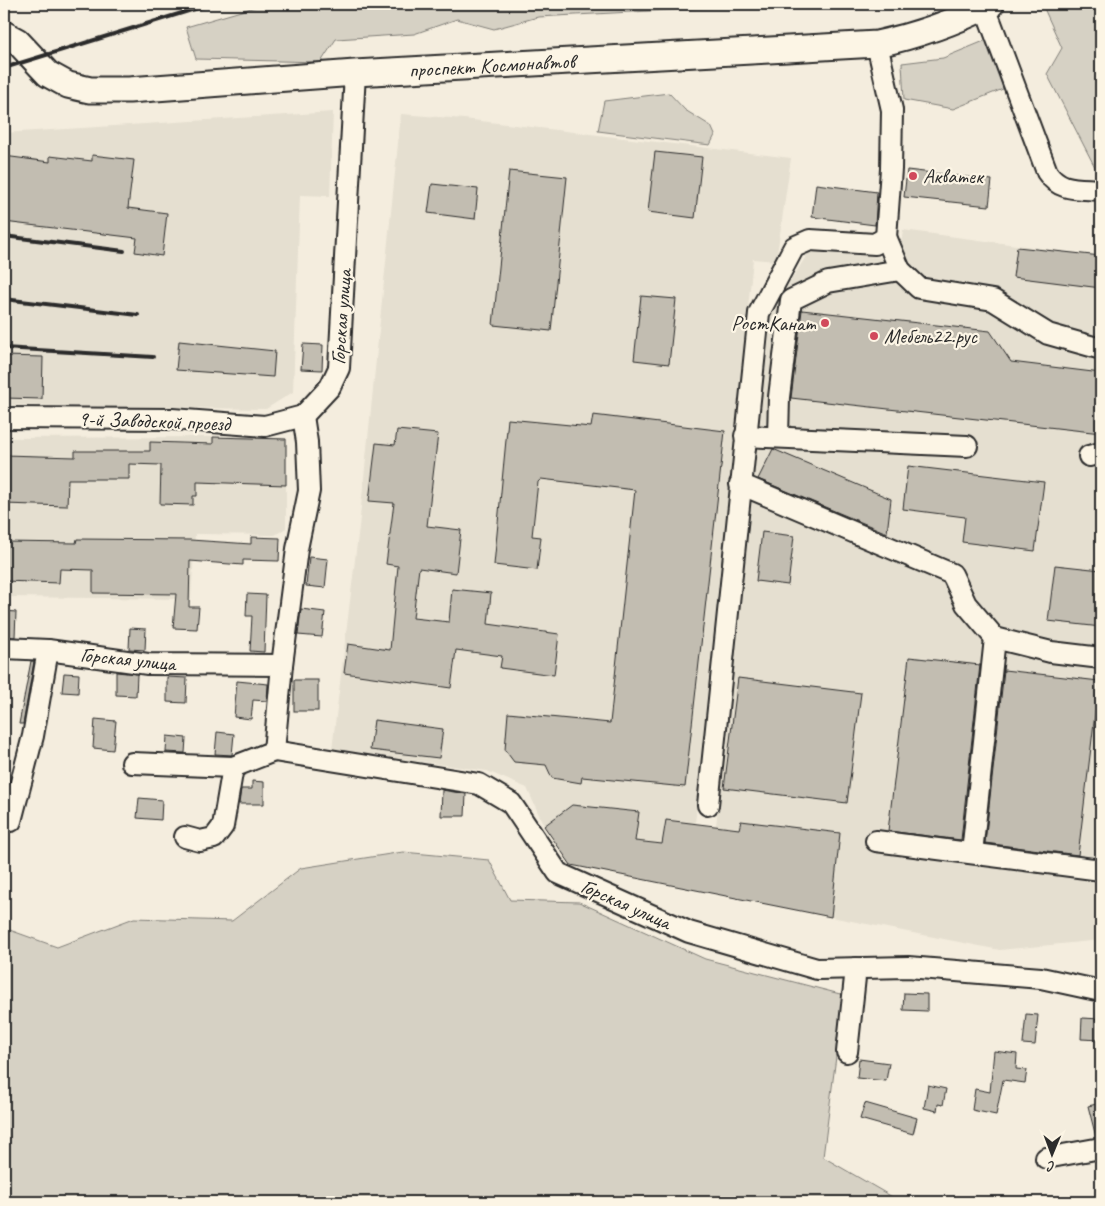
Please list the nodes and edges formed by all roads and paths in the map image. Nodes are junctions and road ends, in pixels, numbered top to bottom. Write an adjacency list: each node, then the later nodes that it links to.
1 (988, 5): 3 (main road, проспект Космонавтов); 5 (street)
2 (4, 34): 4 (main road, проспект Космонавтов)
3 (877, 44): 4 (main road, проспект Космонавтов); 6 (street)
4 (355, 73): 9 (street, Горская улица)
5 (1101, 190)
6 (886, 237): 7 (street); 11 (street)
7 (900, 270): 8 (street); 12 (street)
8 (1101, 349)
9 (303, 416): 10 (street, 9-й Заводской проезд); 19 (street)
10 (4, 418)
11 (745, 436): 12 (street); 14 (street)
12 (778, 437): 13 (street)
13 (967, 446)
14 (740, 484): 15 (street); 23 (street)
15 (995, 638): 18 (street); 27 (street)
16 (4, 648): 17 (street, Горская улица)
17 (48, 650): 19 (street, Горская улица); 24 (street)
18 (1101, 658)
19 (282, 665): 20 (street)
20 (274, 751): 22 (street); 29 (street, Горская улица)
21 (132, 763): 22 (street)
22 (233, 767): 25 (street)
23 (708, 804)
24 (4, 821)
25 (185, 837)
26 (876, 841): 27 (street)
27 (972, 853): 28 (street)
28 (1101, 870)
29 (856, 968): 30 (street, Горская улица); 31 (street)
30 (1101, 991)
31 (848, 1052)
32 (1101, 1148): 33 (street)
33 (1046, 1158)

